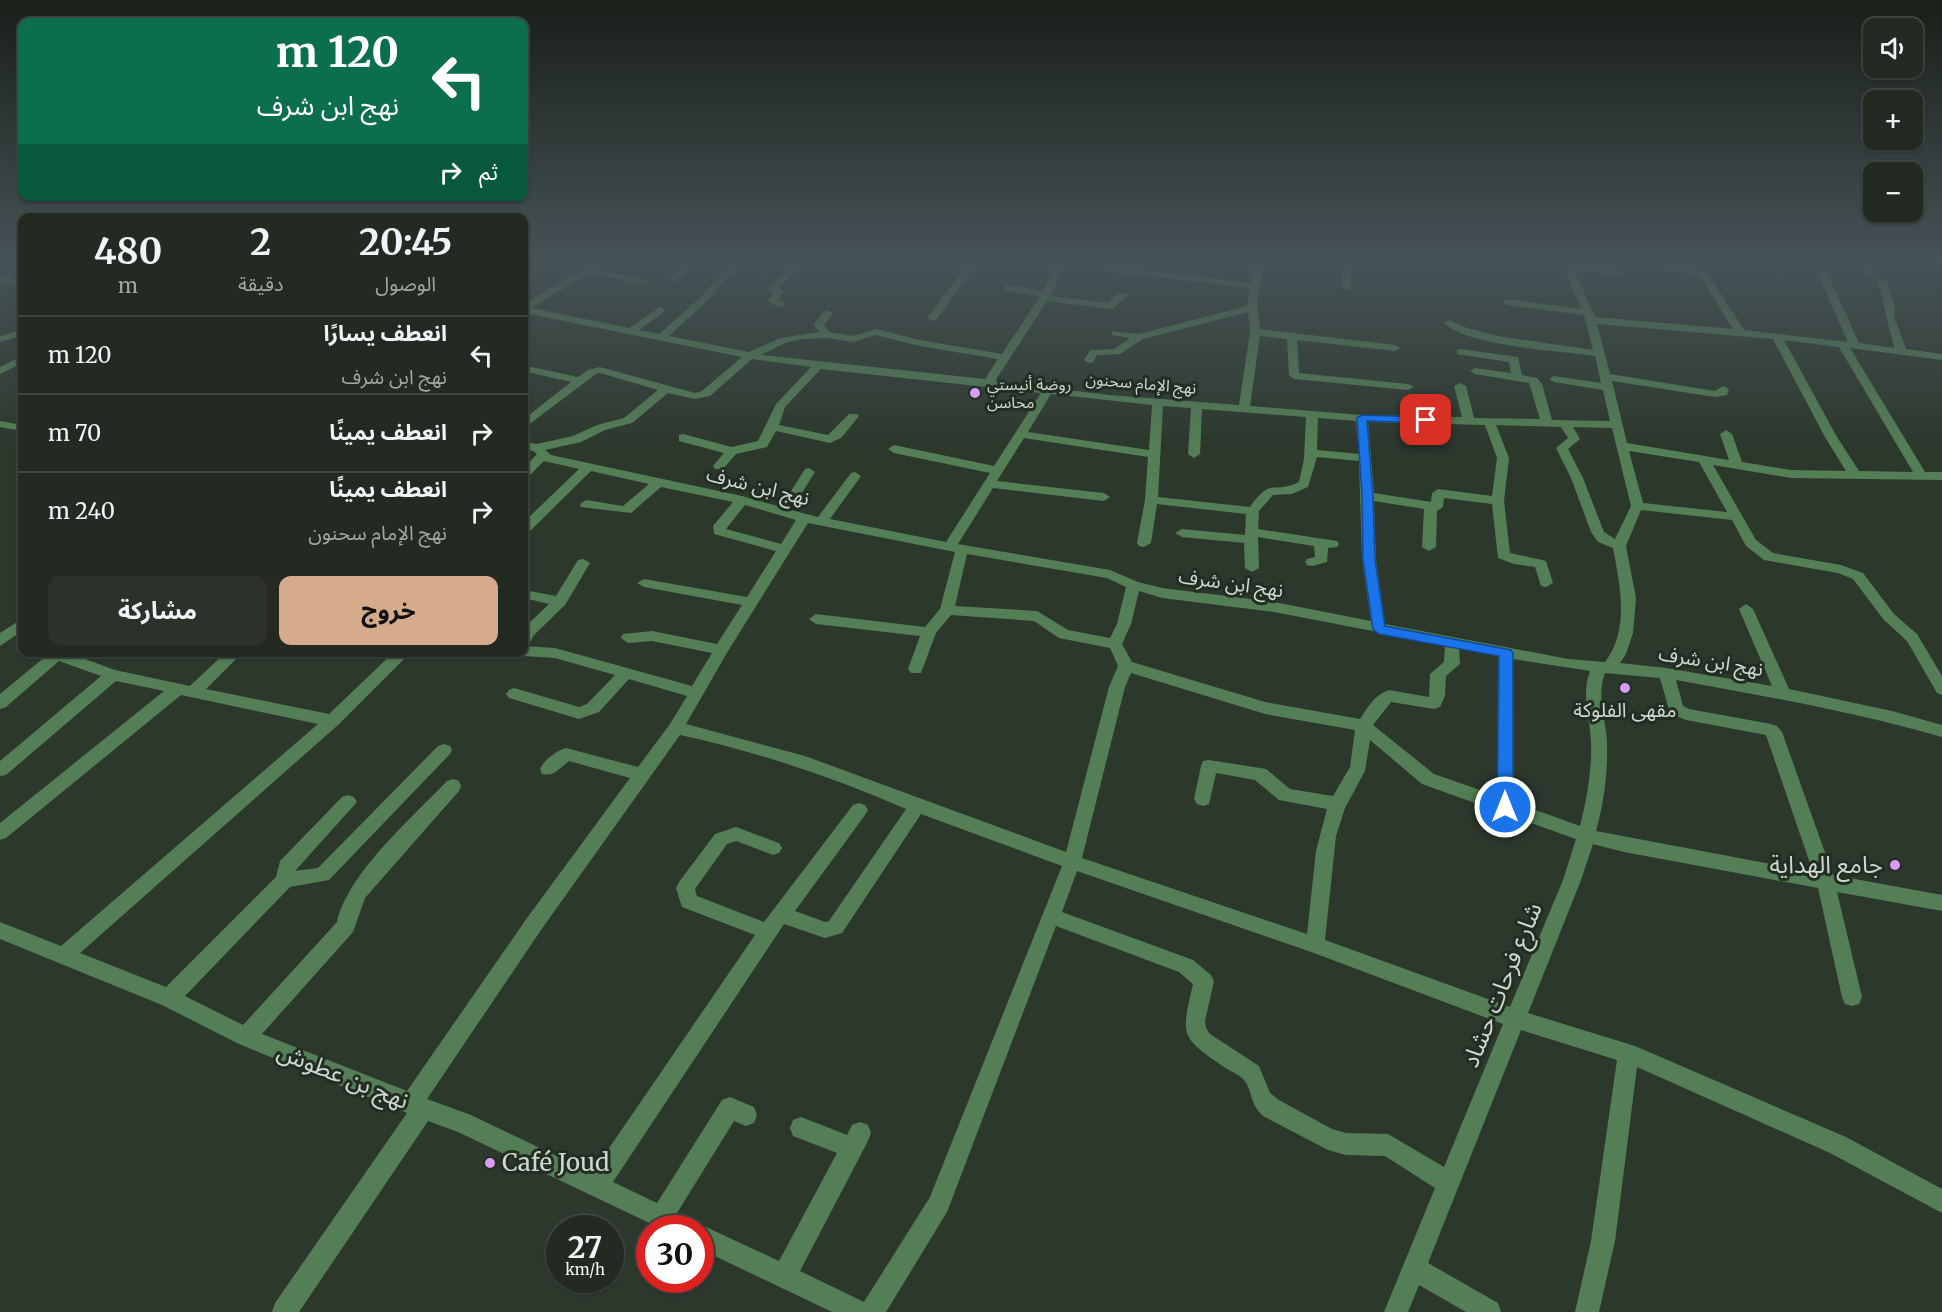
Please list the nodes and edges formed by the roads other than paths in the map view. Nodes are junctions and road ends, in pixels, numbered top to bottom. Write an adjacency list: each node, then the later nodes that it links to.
1 (585, 322): 16 (street, نهج الإمام سحنون)
2 (643, 322): 16 (street)
3 (678, 322): 25 (street)
4 (821, 322): 21 (street)
5 (1027, 322): 34 (street)
6 (1167, 322): 15 (street)
7 (1199, 322): 15 (street)
8 (1254, 322): 17 (street)
9 (1591, 322): 32 (street)
10 (1640, 322): 19 (street)
11 (1735, 322): 19 (street)
12 (1844, 322): 28 (street)
13 (1891, 322): 30 (street)
14 (1449, 323): 32 (street)
15 (1171, 329): 24 (street)
16 (630, 332): 25 (street, نهج الإمام سحنون)
17 (1255, 332): 22 (street); 56 (street)
18 (1116, 333): 24 (street)
19 (1742, 333): 23 (street)
20 (18, 334): 26 (street)
21 (826, 335): 33 (street); 34 (street)
22 (1292, 336): 29 (street); 48 (street)
23 (1777, 336): 27 (street); 86 (street)
24 (1139, 337): 36 (street)
25 (661, 338): 33 (street, نهج الإمام سحنون)
26 (0, 339)
27 (1842, 344): 28 (street); 85 (street)
28 (1855, 346): 30 (street)
29 (1395, 348)
30 (1901, 351): 35 (street)
31 (1461, 352): 43 (street)
32 (1600, 354): 46 (street)
33 (750, 356): 38 (street, نهج الإمام سحنون); 51 (street)
34 (1003, 357): 47 (street)
35 (1942, 357)
36 (1089, 360)
37 (18, 361): 40 (street)
38 (817, 367): 47 (street, نهج الإمام سحنون); 66 (street)
39 (528, 370): 45 (street)
40 (0, 371)
41 (1374, 371): 48 (street)
42 (1475, 371): 43 (street)
43 (1517, 377): 63 (street)
44 (1554, 379): 46 (street)
45 (580, 381): 51 (street); 60 (street)
46 (1606, 382): 52 (street); 65 (street)
47 (988, 383): 53 (street, نهج الإمام سحنون)
48 (1376, 383): 50 (street)
49 (1460, 386): 61 (street)
50 (1408, 387)
51 (666, 389): 72 (street)
52 (1723, 389)
53 (1048, 390): 54 (street, نهج الإمام سحنون); 67 (street)
54 (1158, 402): 55 (street, نهج الإمام سحنون); 75 (street)
55 (1197, 405): 56 (street, نهج الإمام سحنون); 76 (street)
56 (1244, 408): 57 (street, نهج الإمام سحنون)
57 (1312, 414): 59 (street, نهج الإمام سحنون); 74 (street)
58 (853, 416): 66 (street)
59 (1362, 418): 61 (street, نهج الإمام سحنون); 77 (street)
60 (528, 421)
61 (1469, 421): 62 (street, نهج الإمام سحنون)
62 (1489, 422): 63 (street, نهج الإمام سحنون); 95 (street)
63 (1547, 423): 64 (street, نهج الإمام سحنون)
64 (1565, 424): 65 (street, نهج الإمام سحنون); 109 (street)
65 (1617, 425): 70 (street)
66 (772, 427): 73 (street)
67 (1021, 434): 75 (street); 83 (street)
68 (1725, 434): 80 (street)
69 (683, 438): 73 (street)
70 (1623, 446): 78 (street); 98 (street)
71 (894, 449): 83 (street)
72 (534, 450): 79 (street); 82 (street, نهج ابن شرف)
73 (732, 452): 81 (street)
74 (1311, 453): 77 (street); 99 (street)
75 (1152, 454): 94 (street)
76 (1194, 454)
77 (1365, 458): 91 (street)
78 (1703, 458): 80 (street); 101 (street)
79 (528, 464)
80 (1737, 464): 86 (street)
81 (719, 466)
82 (588, 467): 89 (street, نهج ابن شرف); 104 (street)
83 (998, 471): 90 (street)
84 (809, 472): 100 (street)
85 (1920, 474): 86 (street); 88 (street)
86 (1855, 475)
87 (855, 476): 103 (street)
88 (1942, 476)
89 (659, 482): 93 (street, نهج ابن شرف); 96 (street)
90 (989, 484): 92 (street); 110 (street)
91 (1368, 496): 97 (street); 124 (street)
92 (1104, 497)
93 (742, 500): 100 (street, نهج ابن شرف); 111 (street)
94 (1151, 500): 99 (street); 107 (street)
95 (1498, 501): 97 (street); 116 (street)
96 (585, 504)
97 (1431, 506): 108 (street)
98 (1637, 506): 101 (street); 109 (street)
99 (1253, 511): 106 (street)
100 (784, 512): 102 (street, نهج ابن شرف)
101 (1736, 516): 143 (street)
102 (804, 518): 103 (street, نهج ابن شرف); 111 (street)
103 (822, 521): 110 (street, نهج ابن شرف)
104 (528, 525)
105 (1182, 533): 106 (street)
106 (1251, 536): 112 (street); 114 (street)
107 (1144, 543)
108 (1429, 546)
109 (1619, 546): 138 (street, شارع فرحات حشاد)
110 (956, 548): 117 (street, نهج ابن شرف); 122 (street)
111 (784, 549): 120 (street)
112 (1312, 562)
113 (583, 563): 119 (street)
114 (1252, 568)
115 (644, 583): 120 (street)
116 (1546, 583)
117 (1133, 585): 124 (street, نهج ابن شرف); 129 (street)
118 (528, 595): 119 (street)
119 (560, 602): 125 (street)
120 (751, 602): 130 (street)
121 (1746, 609): 146 (street)
122 (947, 610): 126 (street); 129 (street)
123 (816, 619): 126 (street)
124 (1379, 629): 128 (street, نهج ابن شرف)
125 (528, 632)
126 (930, 632): 139 (street)
127 (628, 638): 130 (street)
128 (1452, 642): 132 (street, نهج ابن شرف); 150 (street)
129 (1114, 644): 137 (street)
130 (721, 650): 145 (street)
131 (528, 651): 140 (street)
132 (1506, 653): 138 (street, نهج ابن شرف); 162 (street)
133 (49, 657): 148 (street)
134 (61, 657): 142 (street)
135 (229, 657): 144 (street)
136 (399, 657): 149 (street)
137 (1126, 666): 150 (street); 167 (street)
138 (1604, 667): 141 (street, نهج ابن شرف); 165 (street, شارع فرحات حشاد)
139 (916, 669)
140 (626, 673): 145 (street); 147 (street)
141 (1666, 673): 146 (street, نهج ابن شرف); 169 (street)
142 (113, 675): 144 (street); 155 (street)
143 (1942, 689)
144 (184, 691): 149 (street); 164 (street)
145 (696, 693): 151 (street)
146 (1783, 693): 152 (street, نهج ابن شرف)
147 (514, 694)
148 (0, 703)
149 (332, 721): 176 (street)
150 (1364, 726): 160 (street); 162 (street)
151 (676, 728): 156 (street); 161 (street)
152 (1942, 731)
153 (444, 750): 168 (street)
154 (548, 769): 156 (street)
155 (0, 770)
156 (643, 775): 182 (street)
157 (453, 786): 180 (street)
158 (1203, 799): 160 (street)
159 (348, 802): 168 (street)
160 (1338, 804): 175 (street)
161 (917, 806): 167 (street); 171 (street)
162 (1505, 807): 165 (street)
163 (859, 810): 171 (street)
164 (0, 833)
165 (1588, 836): 169 (street); 179 (street, شارع فرحات حشاد)
166 (773, 848): 173 (street)
167 (1072, 862): 172 (street); 175 (street)
168 (285, 880): 178 (street)
169 (1826, 882): 170 (street); 177 (street)
170 (1942, 903)
171 (780, 914): 173 (street)
172 (1051, 916): 185 (street); 195 (street)
173 (768, 932): 186 (street)
174 (3, 934): 176 (street, نهج بن عطوش)
175 (1315, 945): 179 (street)
176 (63, 956): 178 (street, نهج بن عطوش)
177 (1852, 997)
178 (169, 998): 180 (street, نهج بن عطوش)
179 (1516, 1019): 181 (street); 185 (street, شارع فرحات حشاد)
180 (246, 1037): 182 (street, نهج بن عطوش)
181 (1628, 1053): 187 (street); 198 (street)
182 (417, 1106): 186 (street, نهج بن عطوش); 193 (street)
183 (746, 1115): 189 (street)
184 (801, 1128): 192 (street)
185 (1448, 1183): 191 (street, شارع فرحات حشاد)
186 (596, 1187): 188 (street, نهج بن عطوش)
187 (1942, 1202)
188 (655, 1215)
189 (663, 1215)
190 (714, 1243): 192 (street)
191 (1414, 1268): 196 (street, شارع فرحات حشاد); 197 (street)
192 (784, 1276): 194 (street)
193 (284, 1312)
194 (859, 1312)
195 (872, 1312)
196 (1396, 1312)
197 (1489, 1312)
198 (1587, 1312)

